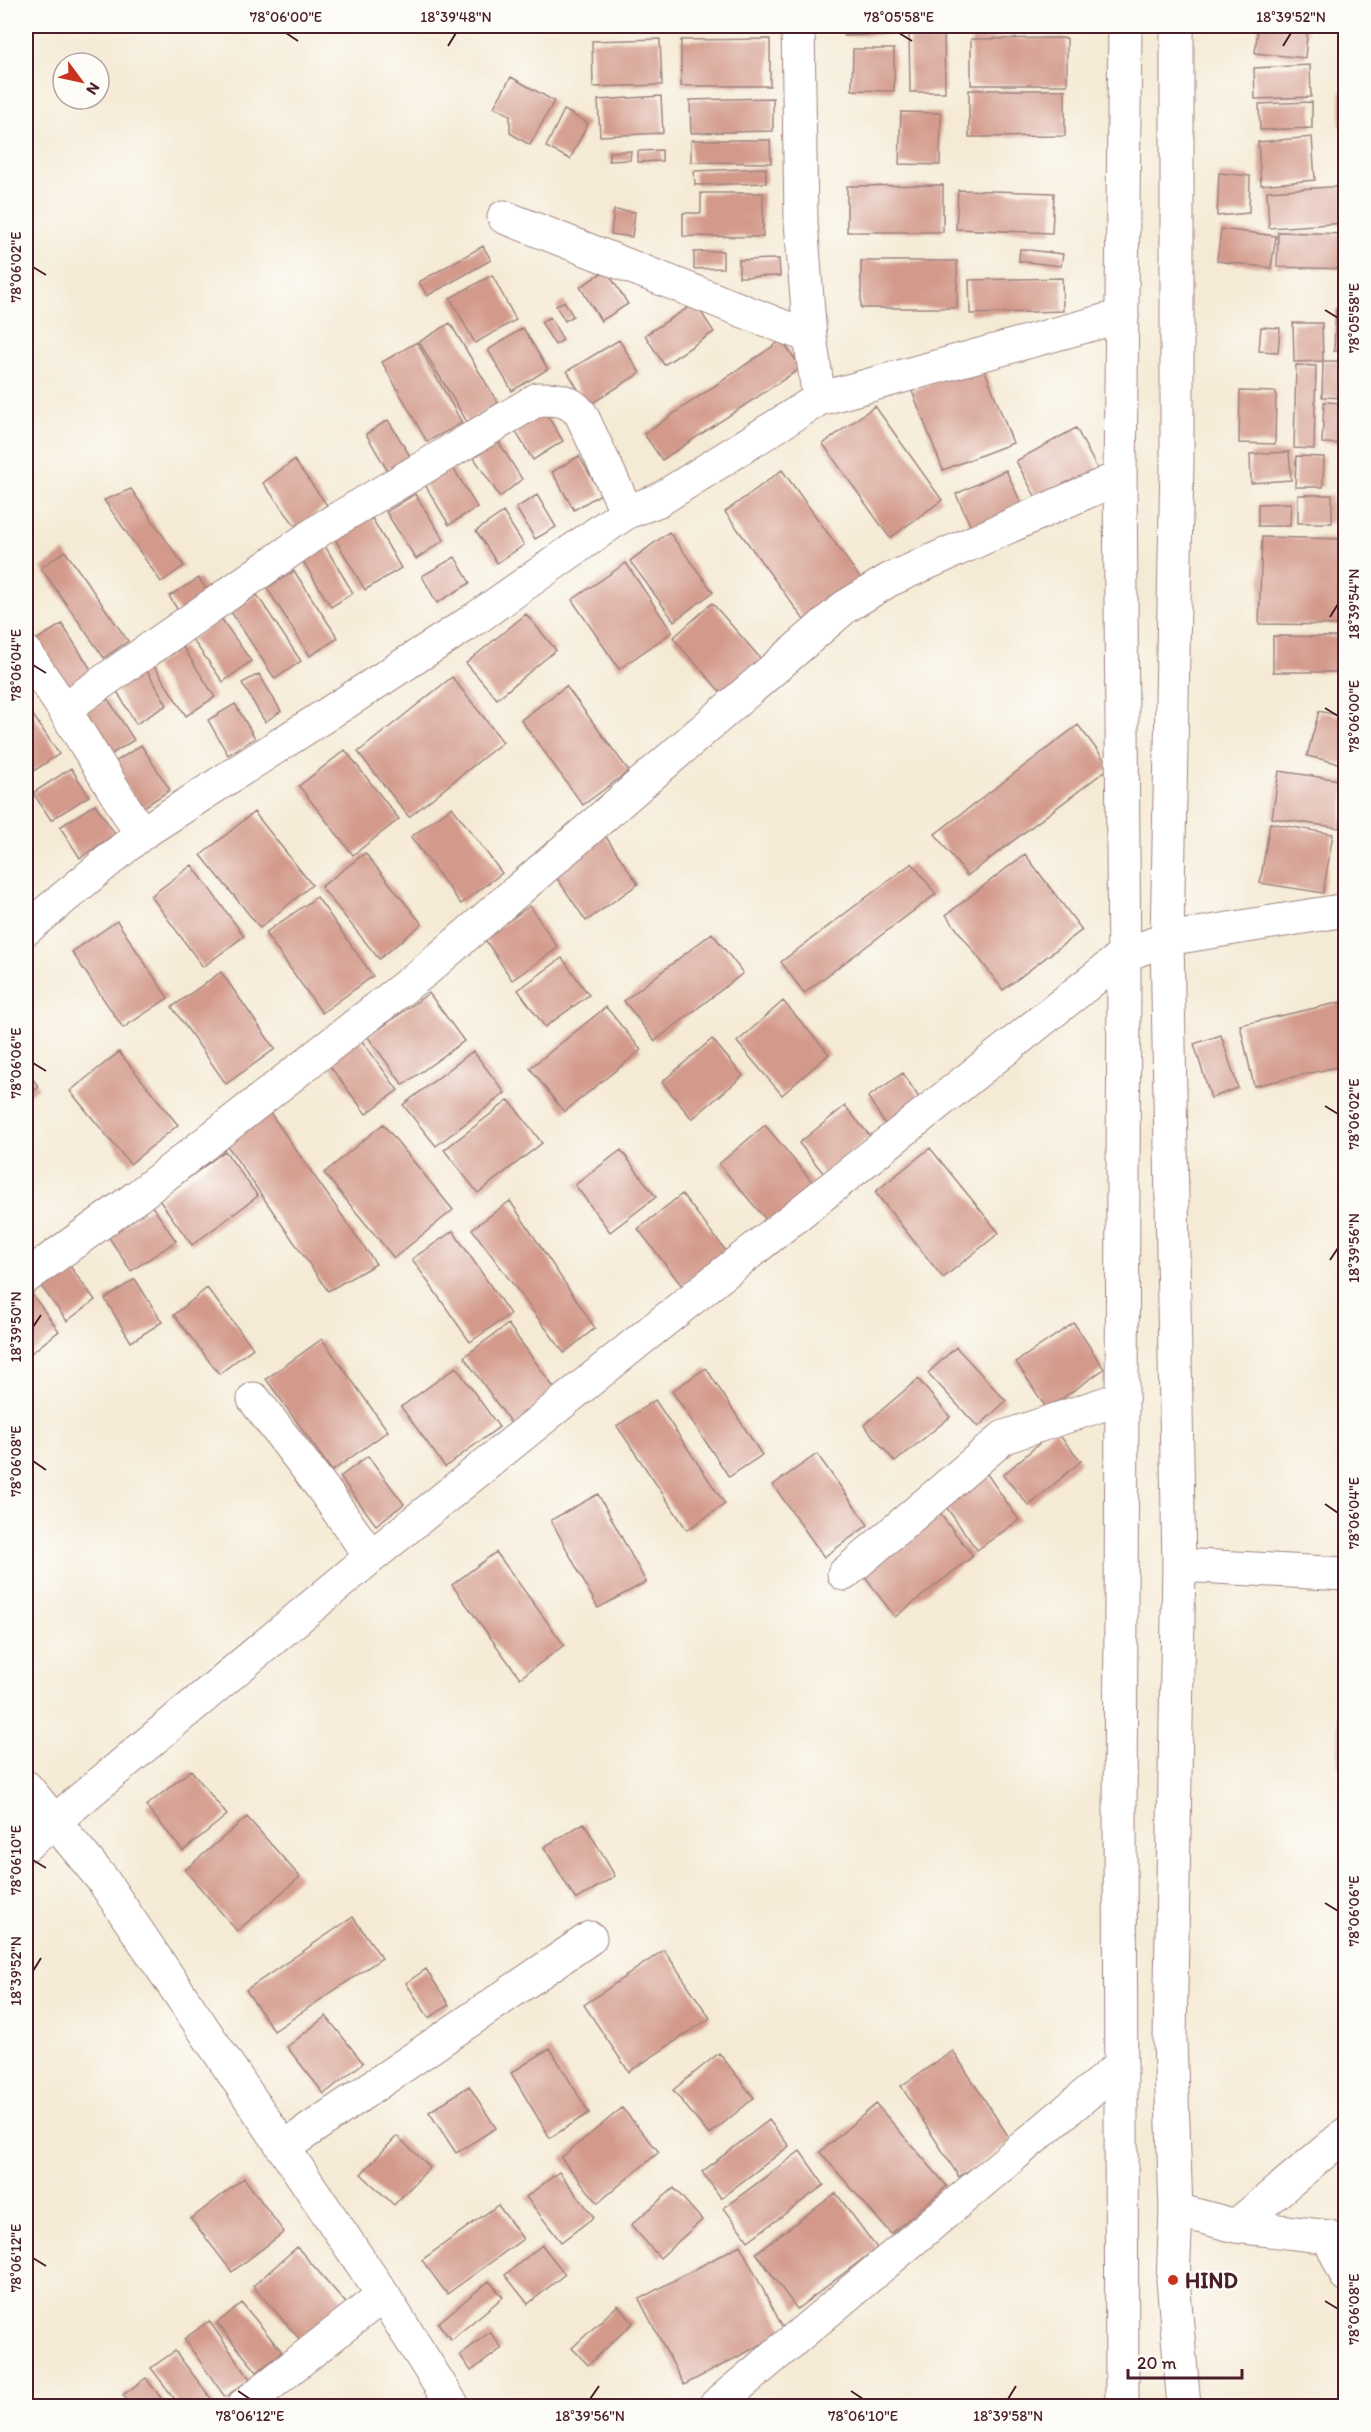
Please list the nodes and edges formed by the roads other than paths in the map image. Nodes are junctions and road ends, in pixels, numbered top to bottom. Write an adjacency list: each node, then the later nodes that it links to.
1 (798, 26): 6 (street)
2 (1125, 26): 5 (street)
3 (1177, 26): 15 (street)
4 (504, 217): 6 (street)
5 (1122, 316): 7 (street); 8 (street)
6 (810, 337): 7 (street)
7 (819, 399): 9 (street)
8 (1120, 477): 16 (street); 17 (street)
9 (627, 512): 11 (street); 12 (street)
10 (29, 667): 11 (street)
11 (64, 709): 12 (street)
12 (141, 834): 14 (street)
13 (1346, 910): 15 (street)
14 (26, 929)
15 (1167, 939): 16 (street); 21 (street)
16 (1124, 956): 18 (street); 20 (street)
17 (26, 1277)
18 (1122, 1398): 22 (street); 28 (street)
19 (254, 1399): 20 (street)
20 (371, 1557): 25 (street)
21 (1179, 1565): 23 (street); 31 (street)
22 (844, 1574)
23 (1346, 1574)
24 (26, 1787): 25 (street)
25 (54, 1821): 26 (street); 30 (street)
26 (26, 1845)
27 (590, 1938): 30 (street)
28 (1121, 2064): 38 (street); 39 (street)
29 (1346, 2134): 32 (street)
30 (283, 2148): 35 (street)
31 (1176, 2210): 32 (street); 40 (street)
32 (1236, 2226): 33 (street)
33 (1337, 2232): 34 (street)
34 (1346, 2275)
35 (383, 2295): 36 (street); 37 (street)
36 (243, 2406)
37 (453, 2406)
38 (715, 2406)
39 (1122, 2406)
40 (1184, 2406)

